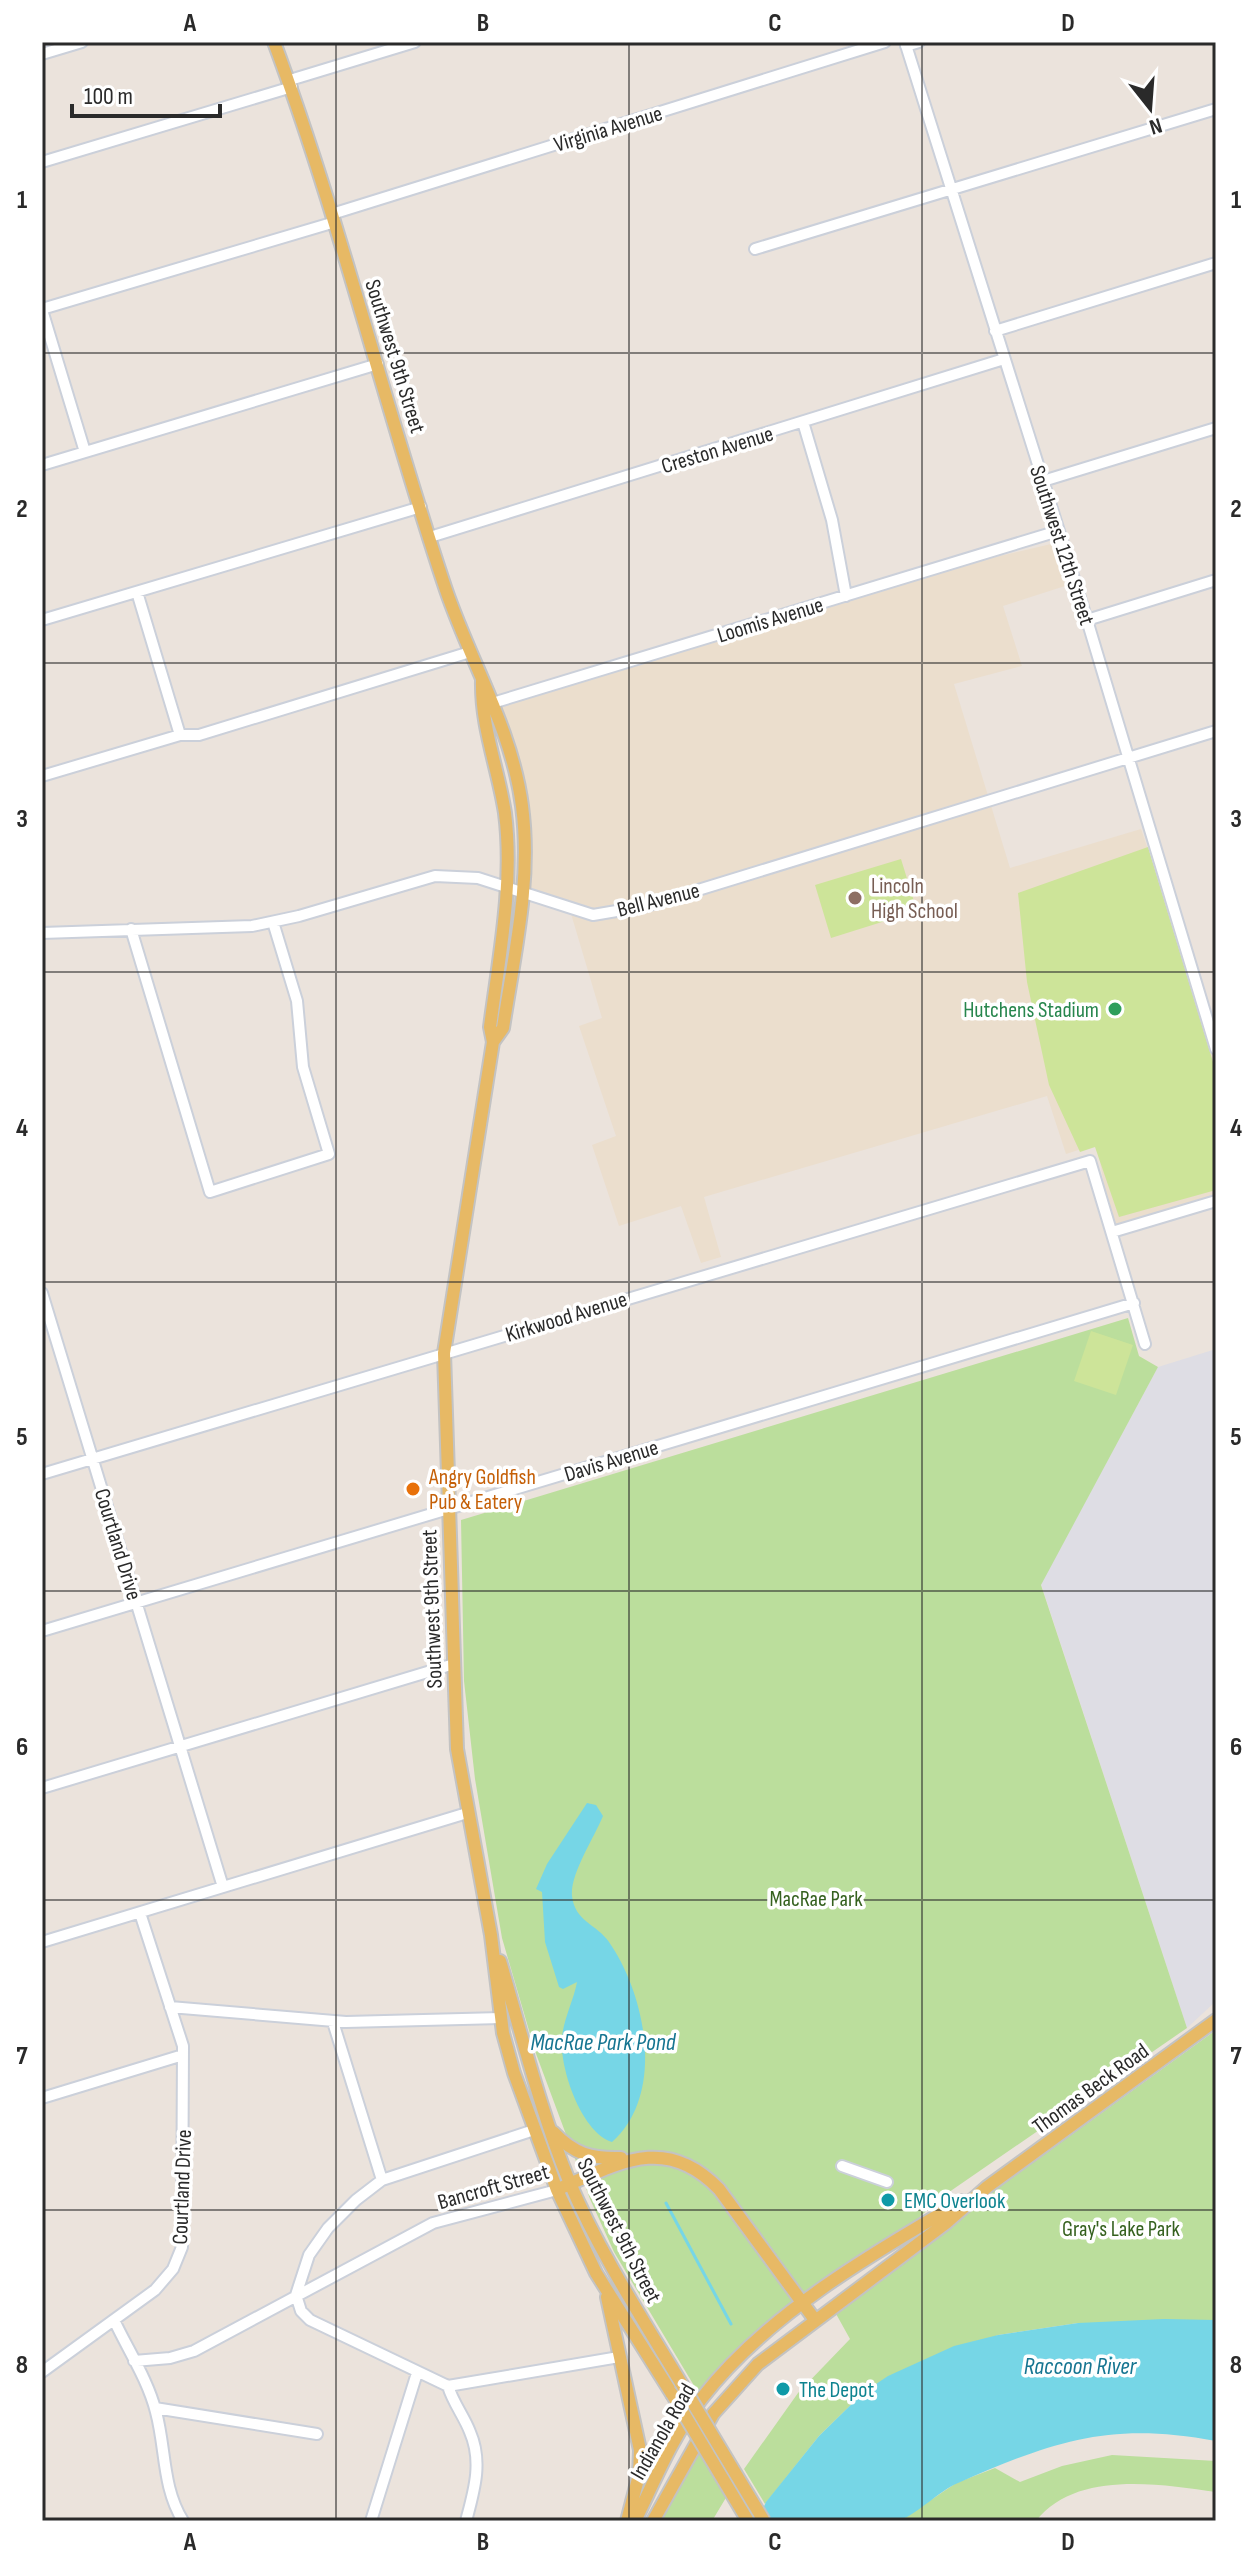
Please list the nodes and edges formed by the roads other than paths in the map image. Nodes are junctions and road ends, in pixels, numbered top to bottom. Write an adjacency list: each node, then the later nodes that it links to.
1 (82, 42): 7 (street)
2 (274, 42): 8 (main road, Southwest 9th Street)
3 (415, 42): 8 (street)
4 (885, 42): 12 (street, Virginia Avenue)
5 (919, 42): 6 (street)
6 (905, 44): 11 (street, Southwest 12th Street)
7 (42, 54)
8 (291, 84): 10 (street); 12 (main road, Southwest 9th Street)
9 (1216, 109): 11 (street)
10 (42, 162)
11 (951, 191): 13 (street); 16 (street, Southwest 12th Street)
12 (334, 218): 15 (street, Virginia Avenue); 18 (main road, Southwest 9th Street)
13 (755, 249)
14 (1216, 263): 16 (street)
15 (42, 310): 21 (street)
16 (995, 331): 17 (street, Southwest 12th Street)
17 (1004, 359): 19 (street, Creston Avenue); 23 (street, Southwest 12th Street)
18 (378, 364): 21 (street); 24 (main road, Southwest 9th Street)
19 (803, 422): 26 (street, Creston Avenue); 29 (street)
20 (1216, 428): 23 (street)
21 (85, 452): 22 (street)
22 (42, 465)
23 (1043, 481): 25 (street, Southwest 12th Street)
24 (421, 507): 26 (main road, Southwest 9th Street); 28 (street)
25 (1058, 531): 29 (street, Loomis Avenue); 31 (street, Southwest 12th Street)
26 (430, 537): 32 (main road, Southwest 9th Street)
27 (1216, 580): 31 (street)
28 (137, 592): 30 (street); 35 (street)
29 (846, 596): 33 (street, Loomis Avenue)
30 (42, 620)
31 (1087, 620): 36 (street, Southwest 12th Street)
32 (470, 652): 33 (main road, Southwest 9th Street); 35 (street)
33 (488, 705): 38 (main road, Southwest 9th Street); 39 (main road, Southwest 9th Street)
34 (1216, 731): 36 (street, Bell Avenue)
35 (180, 735): 37 (street)
36 (1128, 758): 39 (street, Bell Avenue); 44 (street, Southwest 12th Street)
37 (42, 776)
38 (507, 886): 39 (street, Bell Avenue); 40 (street, Bell Avenue); 43 (main road, Southwest 9th Street)
39 (524, 891): 43 (main road, Southwest 9th Street)
40 (273, 922): 41 (street, Bell Avenue); 41 (street)
41 (131, 929): 42 (street, Bell Avenue)
42 (42, 933)
43 (493, 1042): 50 (main road, Southwest 9th Street)
44 (1215, 1045)
45 (1216, 1201): 46 (street)
46 (1112, 1232): 48 (street); 50 (street, Kirkwood Avenue)
47 (42, 1293): 51 (street, Courtland Drive)
48 (1134, 1303): 49 (street); 53 (street, Davis Avenue)
49 (1145, 1344)
50 (444, 1353): 51 (street, Kirkwood Avenue); 53 (main road, Southwest 9th Street)
51 (93, 1459): 52 (street, Kirkwood Avenue); 54 (street, Courtland Drive)
52 (42, 1474)
53 (448, 1509): 54 (street, Davis Avenue); 56 (main road, Southwest 9th Street)
54 (137, 1603): 55 (street, Davis Avenue); 57 (street, Courtland Drive)
55 (42, 1631)
56 (454, 1664): 57 (street); 59 (main road, Southwest 9th Street)
57 (181, 1746): 58 (street); 60 (street, Courtland Drive)
58 (42, 1788)
59 (467, 1813): 60 (street); 62 (main road, Southwest 9th Street)
60 (223, 1887): 61 (street)
61 (140, 1913): 63 (street); 64 (street, Courtland Drive)
62 (491, 1935): 65 (main road, Southwest 9th Street); 70 (main road, Southwest 9th Street)
63 (42, 1942)
64 (170, 2007): 67 (street); 68 (street, Courtland Drive)
65 (501, 2018): 67 (street); 71 (main road, Southwest 9th Street)
66 (1216, 2020): 77 (main road, Thomas Beck Road)
67 (333, 2022): 74 (street)
68 (183, 2055): 69 (street); 82 (street, Courtland Drive)
69 (42, 2098)
70 (541, 2104): 72 (main road); 76 (main road, Southwest 9th Street)
71 (534, 2130): 74 (street); 78 (main road, Southwest 9th Street)
72 (629, 2158): 76 (main road, Bancroft Street); 81 (main road, Bancroft Street)
73 (842, 2166): 75 (street)
74 (382, 2180): 80 (street)
75 (887, 2182)
76 (570, 2184): 78 (main road, Bancroft Street); 98 (main road, Southwest 9th Street, bridge)
77 (987, 2187): 81 (main road, Thomas Beck Road); 83 (main road, Thomas Beck Road)
78 (557, 2190): 79 (main road, Southwest 9th Street); 80 (street, Bancroft Street)
79 (604, 2286): 84 (main road); 97 (main road, Southwest 9th Street, bridge)
80 (296, 2295): 85 (street, Bancroft Street); 87 (street)
81 (803, 2304): 83 (main road, Bancroft Street); 95 (main road, Indianola Road)
82 (114, 2320): 85 (street); 86 (street, Courtland Drive)
83 (815, 2320): 96 (main road, Indianola Road)
84 (619, 2357): 88 (street); 94 (main road)
85 (134, 2361): 89 (street)
86 (42, 2372)
87 (417, 2373): 88 (street); 92 (street)
88 (448, 2386): 93 (street)
89 (155, 2408): 90 (street); 91 (street)
90 (317, 2434)
91 (183, 2521)
92 (371, 2521)
93 (466, 2521)
94 (627, 2521)
95 (635, 2521)
96 (653, 2521)
97 (748, 2521)
98 (764, 2521)

